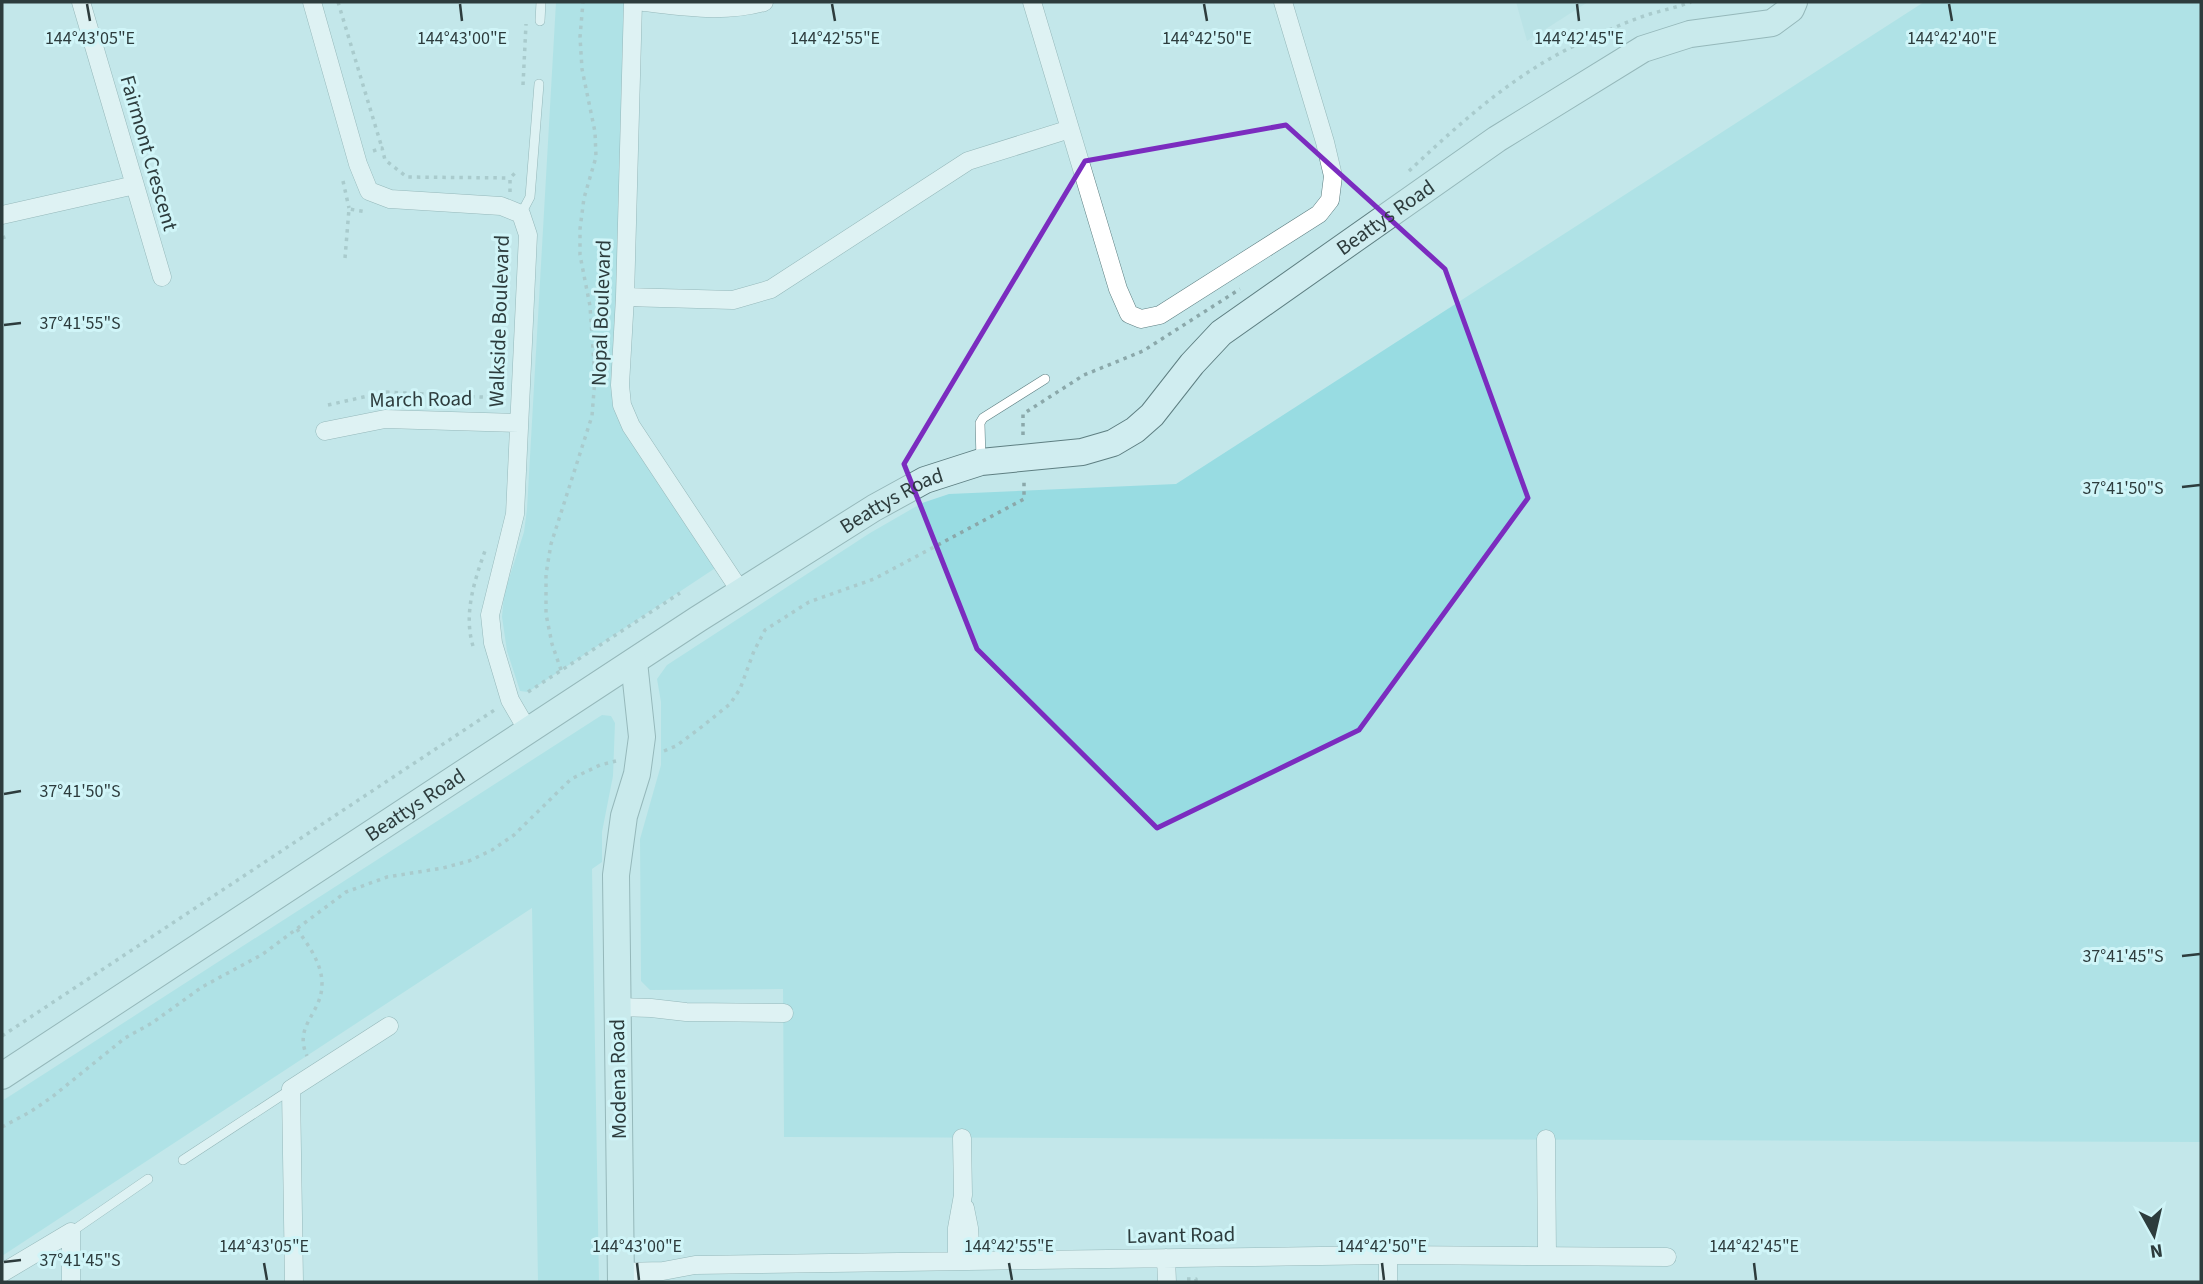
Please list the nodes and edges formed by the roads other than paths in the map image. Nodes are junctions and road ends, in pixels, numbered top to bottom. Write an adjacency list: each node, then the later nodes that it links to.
1 (81, 2): 13 (street, Fairmont Crescent)
2 (312, 2): 14 (street, Walkside Boulevard)
3 (541, 2): 10 (lane)
4 (633, 2): 17 (street, Nopal Boulevard)
5 (644, 2): 6 (street)
6 (764, 2)
7 (1032, 2): 12 (street)
8 (1283, 2): 12 (street)
9 (1794, 2): 21 (street, Beattys Road)
10 (540, 21)
11 (539, 85): 14 (lane)
12 (1070, 129): 17 (street)
13 (135, 185): 15 (street); 16 (street, Fairmont Crescent)
14 (515, 212): 19 (street, Walkside Boulevard)
15 (2, 215)
16 (162, 277)
17 (625, 297): 22 (street, Nopal Boulevard)
18 (1045, 379): 21 (lane)
19 (519, 423): 20 (street, March Road); 24 (street, Walkside Boulevard)
20 (325, 431)
21 (981, 462): 22 (street, Beattys Road)
22 (741, 592): 23 (street, Beattys Road)
23 (623, 669): 24 (street, Beattys Road); 25 (street, Modena Road)
24 (528, 731): 28 (street, Beattys Road)
25 (617, 1013): 26 (street); 40 (street, Modena Road)
26 (784, 1013)
27 (389, 1026): 29 (street)
28 (2, 1076)
29 (291, 1089): 32 (lane); 43 (street)
30 (962, 1138): 39 (street)
31 (1546, 1139): 36 (street)
32 (183, 1160)
33 (148, 1179): 34 (lane)
34 (71, 1232): 41 (street); 42 (street)
35 (1388, 1255): 36 (street, Lavant Road); 38 (street, Lavant Road); 46 (street)
36 (1547, 1256): 37 (street, Lavant Road)
37 (1667, 1257)
38 (1173, 1258): 39 (street, Lavant Road); 44 (street); 45 (street)
39 (964, 1260): 40 (street, Lavant Road)
40 (621, 1271)
41 (2, 1273)
42 (71, 1282)
43 (293, 1282)
44 (1167, 1282)
45 (1179, 1282)
46 (1388, 1282)

